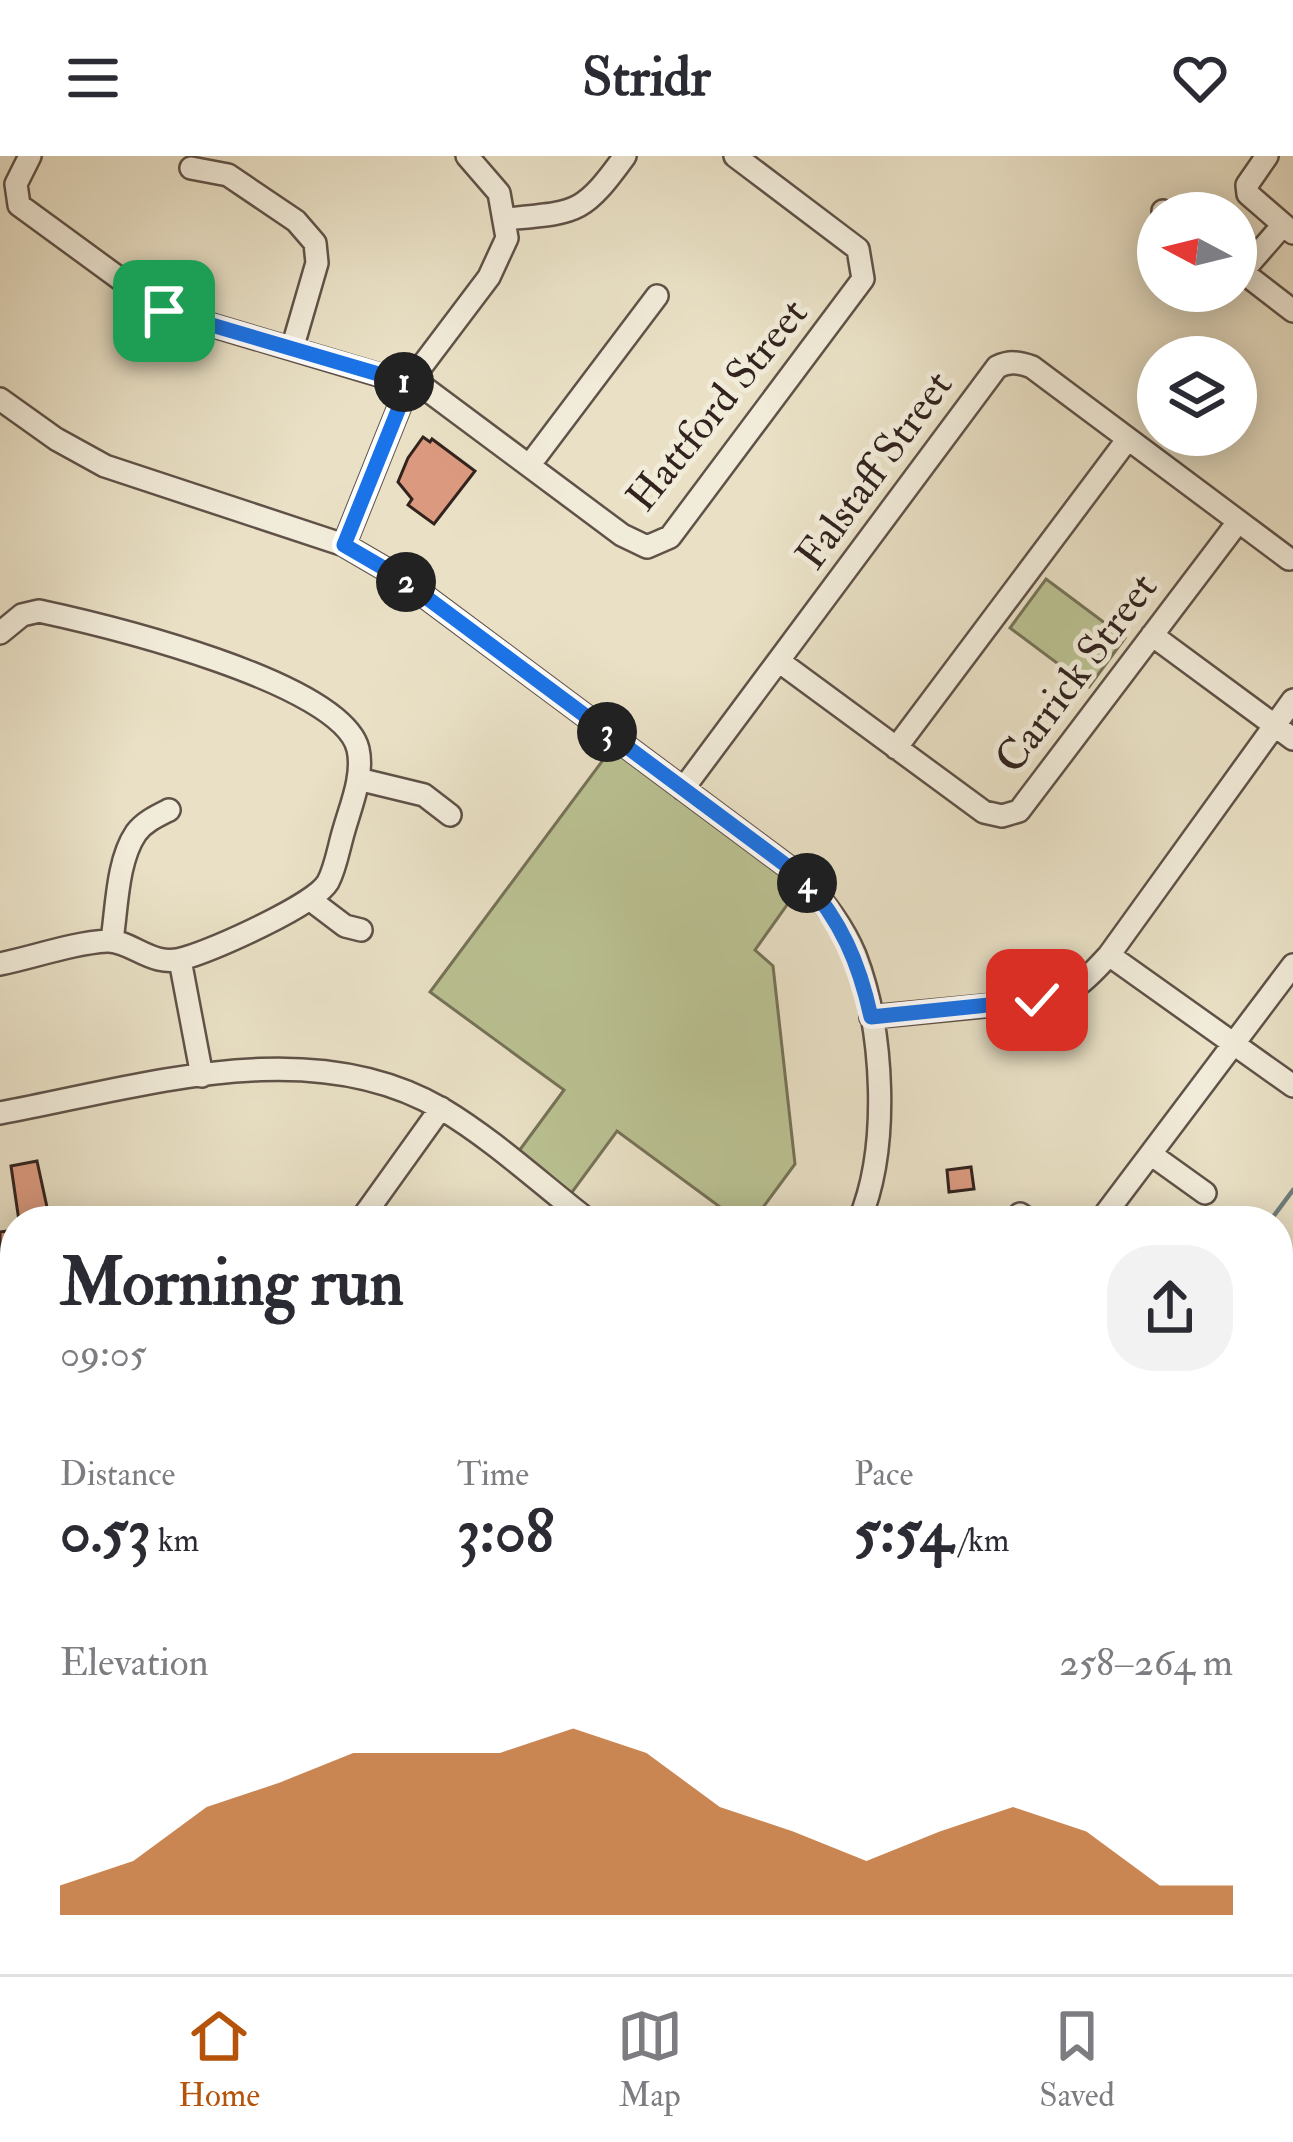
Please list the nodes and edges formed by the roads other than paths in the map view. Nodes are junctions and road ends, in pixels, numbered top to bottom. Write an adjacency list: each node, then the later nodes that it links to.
1 (31, 156): 13 (street, Hattford Street)
2 (467, 156): 7 (street)
3 (625, 156): 7 (street)
4 (735, 156): 17 (street, Hattford Street)
5 (1268, 156): 8 (street)
6 (191, 168): 13 (street)
7 (506, 219): 14 (street)
8 (1288, 229): 9 (street)
9 (1257, 255)
10 (1257, 284): 12 (street)
11 (657, 296): 17 (street)
12 (1293, 311)
13 (292, 349): 14 (street, Hattford Street)
14 (409, 383): 17 (street, Hattford Street); 19 (street)
15 (0, 399): 19 (street)
16 (1127, 440): 18 (street, Falstaff Street); 23 (street, Falstaff Street); 27 (street)
17 (531, 464)
18 (1238, 522): 20 (street, Falstaff Street); 22 (street, Carrick Street)
19 (344, 545): 29 (street)
20 (1289, 559)
21 (0, 633): 28 (street)
22 (1152, 635): 25 (street); 27 (street, Carrick Street)
23 (780, 662): 27 (street, Carrick Street); 29 (street, Falstaff Street)
24 (1293, 700): 25 (street)
25 (1274, 725): 26 (street); 35 (street)
26 (1293, 740)
27 (896, 748)
28 (358, 779): 31 (street); 32 (street)
29 (683, 789): 39 (street)
30 (169, 810): 34 (street)
31 (450, 815)
32 (312, 901): 33 (street); 36 (street)
33 (361, 930)
34 (112, 940): 36 (street); 37 (street)
35 (1109, 955): 39 (street); 40 (street)
36 (181, 960): 41 (street)
37 (0, 964)
38 (1293, 965): 40 (street)
39 (871, 1017): 49 (street)
40 (1235, 1042): 42 (street); 45 (street)
41 (202, 1076): 43 (street); 44 (street)
42 (1293, 1086)
43 (441, 1108): 47 (street); 48 (street)
44 (0, 1112)
45 (1152, 1155): 46 (street); 50 (street)
46 (1205, 1193)
47 (371, 1206)
48 (569, 1206)
49 (865, 1206)
50 (1112, 1206)

